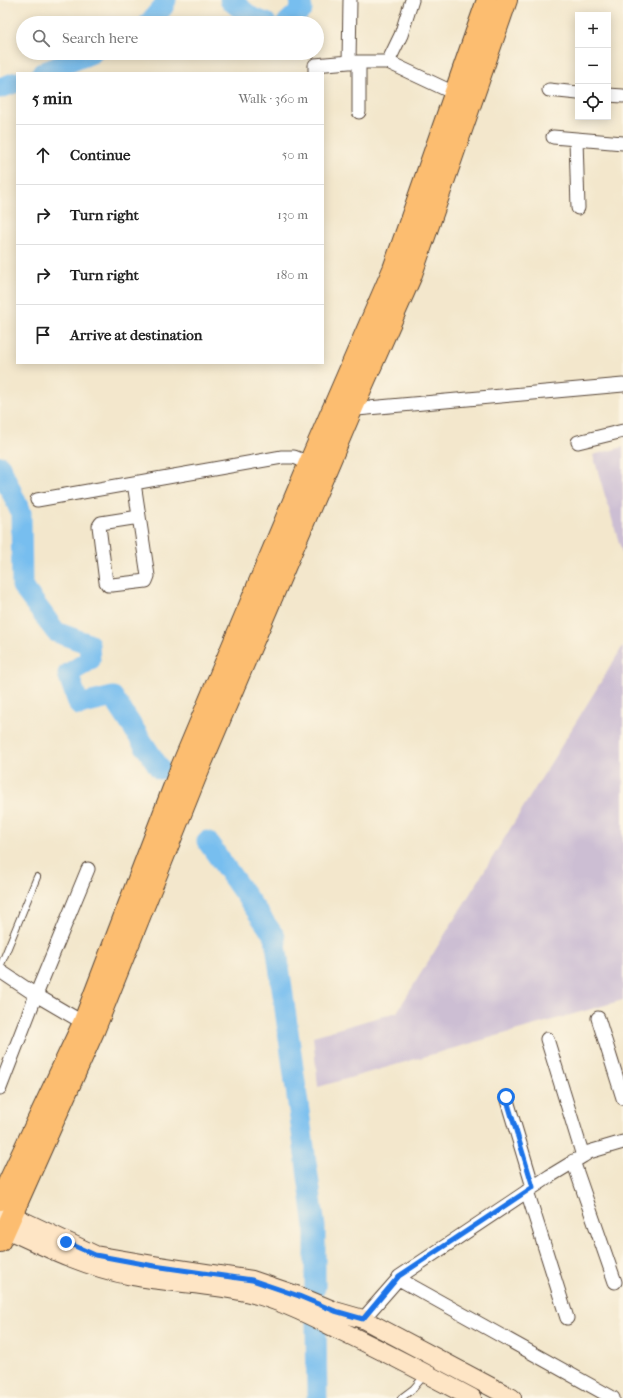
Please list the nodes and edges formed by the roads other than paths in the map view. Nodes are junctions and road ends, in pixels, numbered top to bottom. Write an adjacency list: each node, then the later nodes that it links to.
1 (350, 0): 5 (street)
2 (412, 0): 6 (street)
3 (487, 0): 9 (main road)
4 (507, 0): 20 (main road)
5 (354, 62): 6 (street); 7 (street); 13 (street)
6 (388, 62): 9 (street)
7 (315, 72)
8 (549, 90): 10 (street)
9 (454, 93): 19 (main road)
10 (575, 93)
11 (611, 95): 12 (street)
12 (623, 96)
13 (359, 112)
14 (554, 138): 15 (street)
15 (576, 139): 16 (street); 17 (street)
16 (623, 143)
17 (578, 208)
18 (623, 385): 20 (street)
19 (332, 409): 20 (street); 23 (main road)
20 (352, 410): 33 (main road)
21 (623, 431): 22 (street)
22 (578, 442)
23 (309, 463): 24 (street); 33 (main road)
24 (134, 483): 25 (street); 26 (street)
25 (37, 500)
26 (139, 517): 26 (street)
27 (88, 869): 31 (street)
28 (37, 877): 29 (lane)
29 (0, 967)
30 (0, 971): 31 (street)
31 (36, 995): 33 (street); 35 (street)
32 (598, 1018): 37 (street)
33 (89, 1026): 41 (main road); 42 (main road)
34 (547, 1038): 39 (street)
35 (0, 1088)
36 (506, 1097): 40 (street)
37 (623, 1098)
38 (623, 1142): 39 (street)
39 (578, 1159): 40 (street); 44 (street)
40 (530, 1189): 43 (street); 45 (street)
41 (0, 1200)
42 (4, 1224): 46 (main road); 47 (main road)
43 (399, 1278): 46 (street); 54 (street)
44 (615, 1282)
45 (567, 1318)
46 (363, 1319): 47 (main road); 48 (main road)
47 (354, 1336): 49 (main road)
48 (462, 1372): 50 (main road); 53 (main road)
49 (426, 1374): 50 (main road); 51 (lane)
50 (455, 1388): 52 (main road)
51 (401, 1398)
52 (472, 1398)
53 (512, 1398)
54 (613, 1398)

